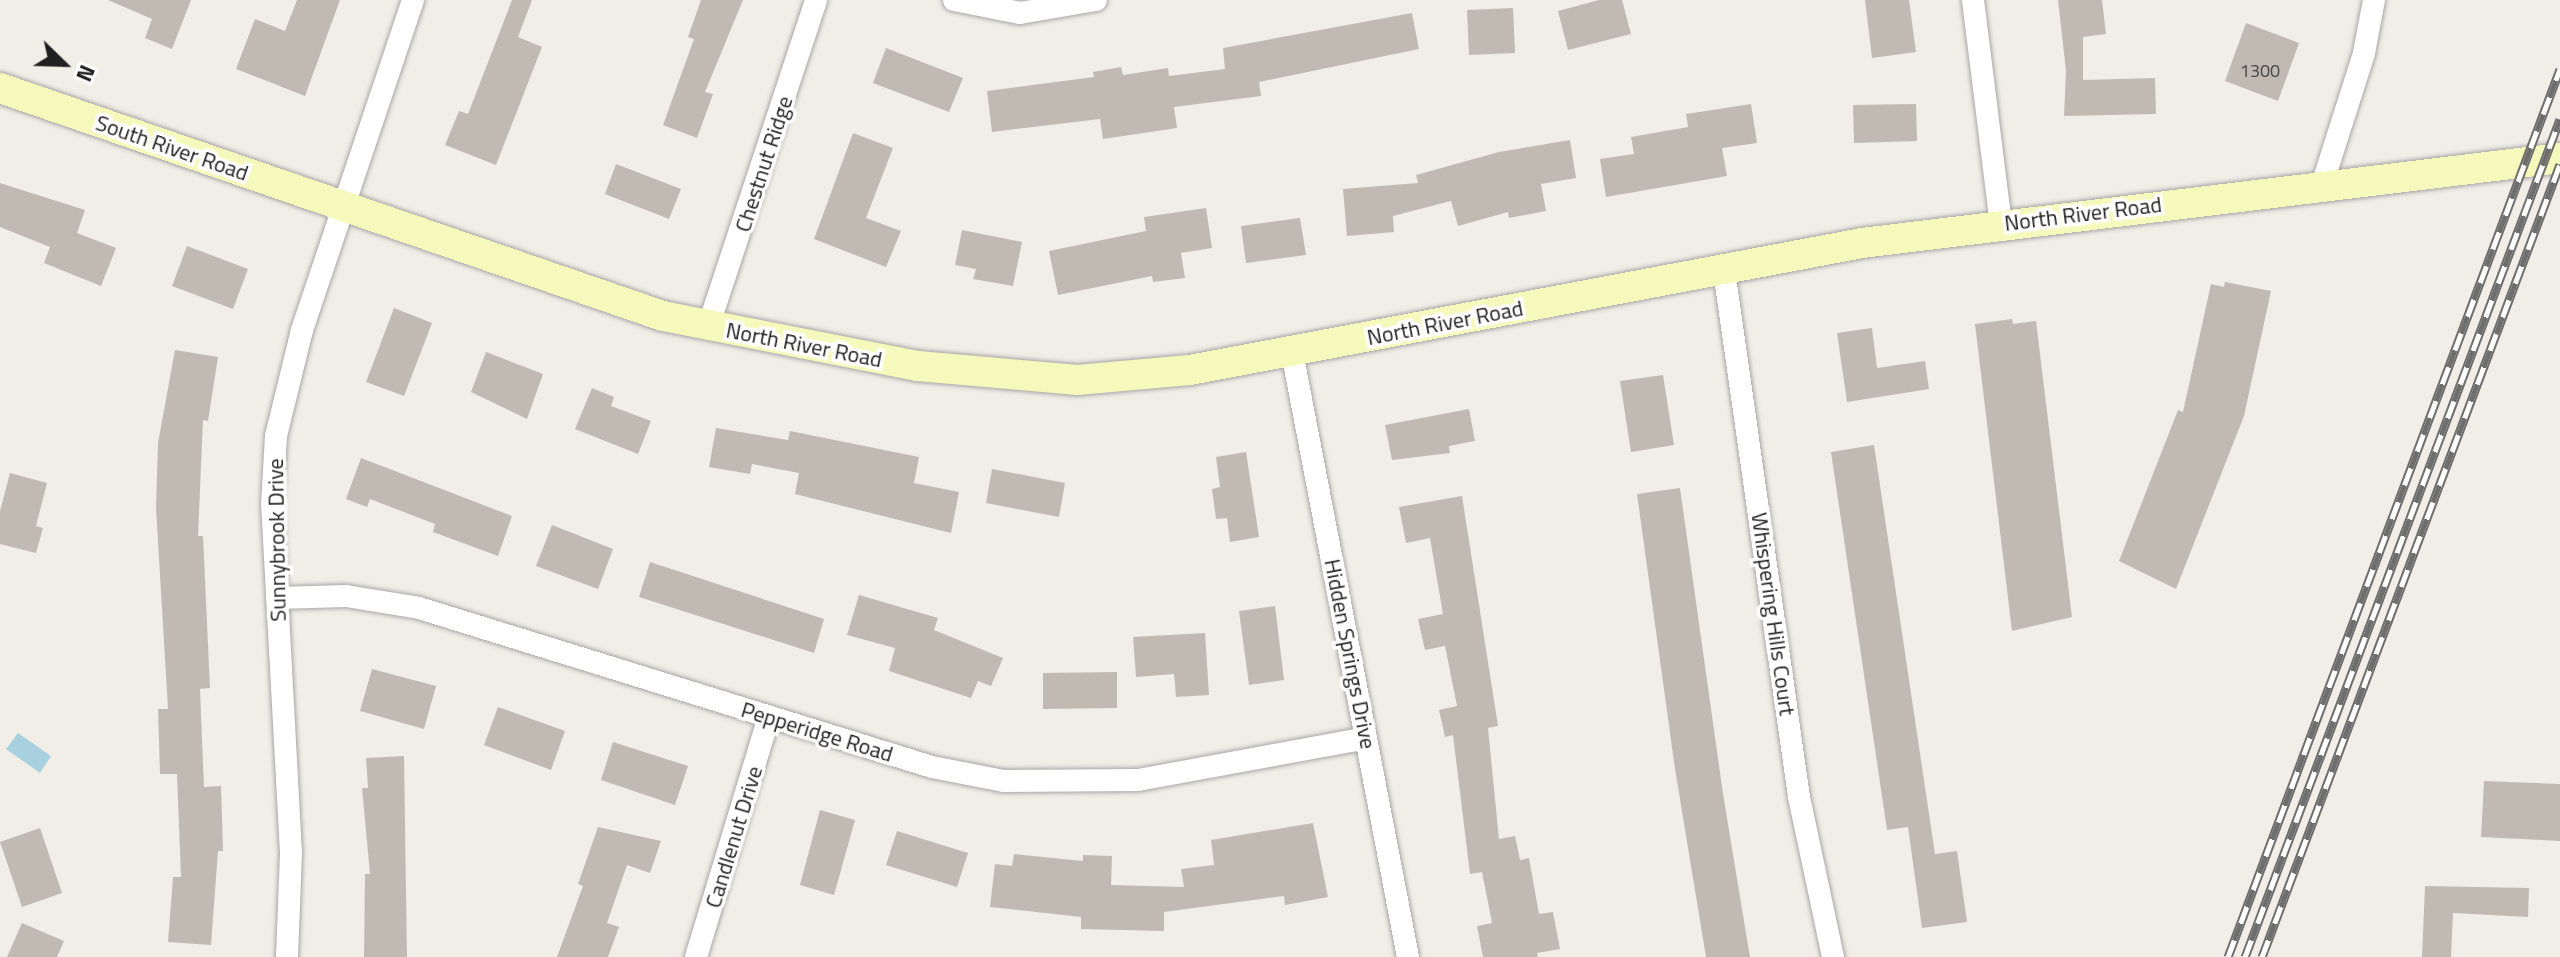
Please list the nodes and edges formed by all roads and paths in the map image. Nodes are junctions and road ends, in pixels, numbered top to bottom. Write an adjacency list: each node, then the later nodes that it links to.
1 (413, 0): 10 (street, Sunnybrook Drive)
2 (816, 0): 13 (street, Chestnut Ridge)
3 (954, 0): 4 (street)
4 (1096, 0)
5 (1973, 0): 11 (street)
6 (2374, 0): 9 (street)
7 (0, 88): 10 (street, South River Road)
8 (2560, 158): 9 (street, North River Road)
9 (2322, 185): 11 (street, North River Road)
10 (345, 208): 13 (street, North River Road); 15 (street, Sunnybrook Drive)
11 (2001, 224): 12 (street, North River Road)
12 (1724, 270): 14 (street, North River Road); 21 (street, Whispering Hills Court)
13 (708, 327): 14 (street, North River Road)
14 (1292, 352): 17 (street, Hidden Springs Drive)
15 (277, 598): 16 (street, Pepperidge Road); 18 (street, Sunnybrook Drive)
16 (769, 717): 17 (street, Pepperidge Road); 19 (street, Candlenut Drive)
17 (1366, 738): 20 (street, Hidden Springs Drive)
18 (287, 957)
19 (696, 957)
20 (1408, 957)
21 (1833, 957)

